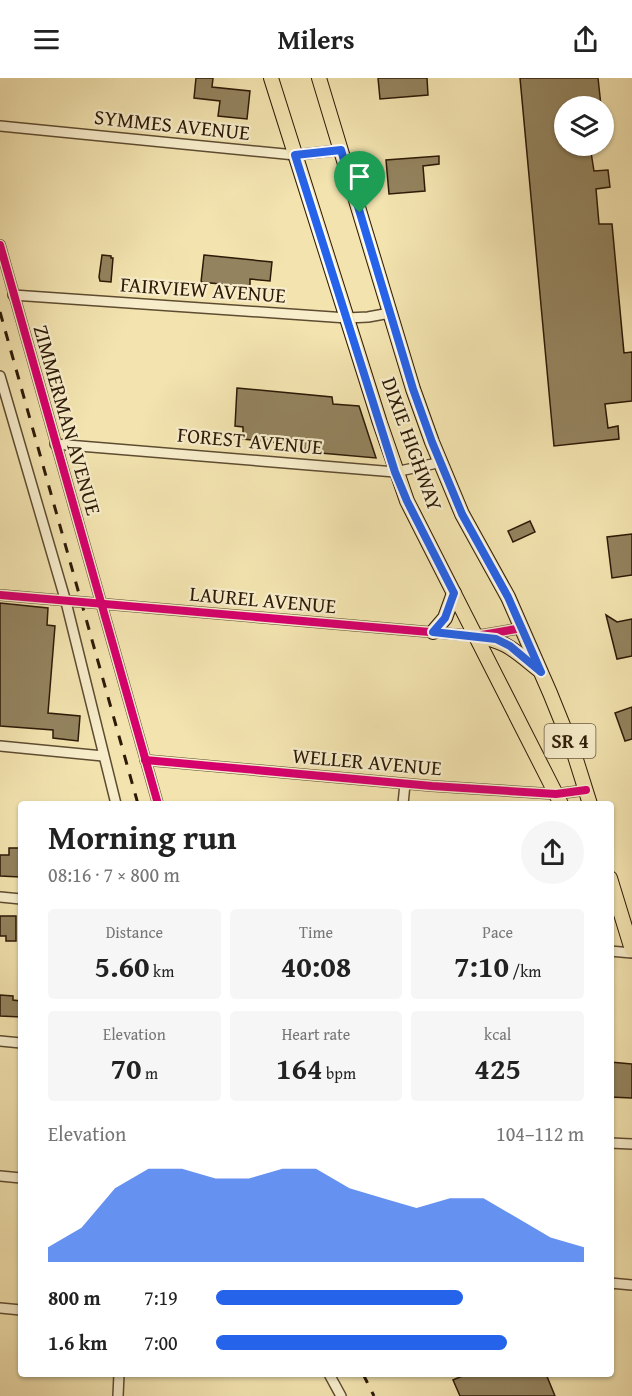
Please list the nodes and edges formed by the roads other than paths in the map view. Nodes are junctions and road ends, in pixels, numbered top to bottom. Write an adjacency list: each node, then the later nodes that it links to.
1 (271, 78): 5 (main road, DIXIE HIGHWAY / SR 4)
2 (319, 78): 4 (main road, DIXIE HIGHWAY / SR 4)
3 (0, 126): 5 (street, SYMMES AVENUE)
4 (341, 150): 5 (street, SYMMES AVENUE); 8 (main road, DIXIE HIGHWAY / SR 4)
5 (295, 155): 9 (main road, DIXIE HIGHWAY / SR 4)
6 (0, 244): 7 (street, ZIMMERMAN AVENUE)
7 (13, 295): 9 (street, FAIRVIEW AVENUE); 11 (street, ZIMMERMAN AVENUE)
8 (390, 313): 9 (street, FAIRVIEW AVENUE); 12 (main road, DIXIE HIGHWAY / SR 4)
9 (347, 318): 13 (main road, DIXIE HIGHWAY / SR 4)
10 (0, 376): 16 (street)
11 (55, 444): 13 (street, FOREST AVENUE); 17 (street, ZIMMERMAN AVENUE)
12 (442, 462): 13 (street, FOREST AVENUE); 18 (main road, DIXIE HIGHWAY / SR 4)
13 (395, 472): 14 (main road, DIXIE HIGHWAY / SR 4)
14 (454, 593): 19 (main road); 20 (main road, DIXIE HIGHWAY / SR 4)
15 (0, 595): 16 (street, LAUREL AVENUE)
16 (66, 602): 17 (street, LAUREL AVENUE); 23 (street)
17 (101, 605): 19 (street, LAUREL AVENUE); 24 (street, ZIMMERMAN AVENUE)
18 (522, 628): 20 (street, LAUREL AVENUE); 21 (main road, DIXIE HIGHWAY / SR 4)
19 (433, 632): 20 (street, LAUREL AVENUE)
20 (476, 636): 21 (main road); 27 (main road, DIXIE HIGHWAY / SR 4)
21 (541, 672): 26 (main road, DIXIE HIGHWAY / SR 4)
22 (0, 746): 23 (street)
23 (103, 756): 28 (street)
24 (146, 760): 25 (street, WELLER AVENUE); 29 (street, ZIMMERMAN AVENUE)
25 (405, 784): 27 (street, WELLER AVENUE); 30 (street)
26 (586, 790): 27 (street, WELLER AVENUE); 31 (main road, DIXIE HIGHWAY / SR 4)
27 (559, 799)
28 (115, 801)
29 (157, 801)
30 (403, 801)
31 (589, 801)
32 (614, 892): 37 (main road)
33 (0, 897): 34 (street)
34 (18, 899)
35 (614, 914): 37 (main road)
36 (614, 951): 37 (street)
37 (632, 951)
38 (0, 1041): 39 (street)
39 (18, 1043)
40 (614, 1143): 41 (street)
41 (632, 1144)
42 (0, 1176): 43 (street)
43 (18, 1178)
44 (614, 1283): 45 (street)
45 (632, 1285)
46 (0, 1308): 47 (street)
47 (18, 1310)
48 (120, 1377): 50 (street)
49 (331, 1377): 51 (street)
50 (118, 1396)
51 (341, 1396)

